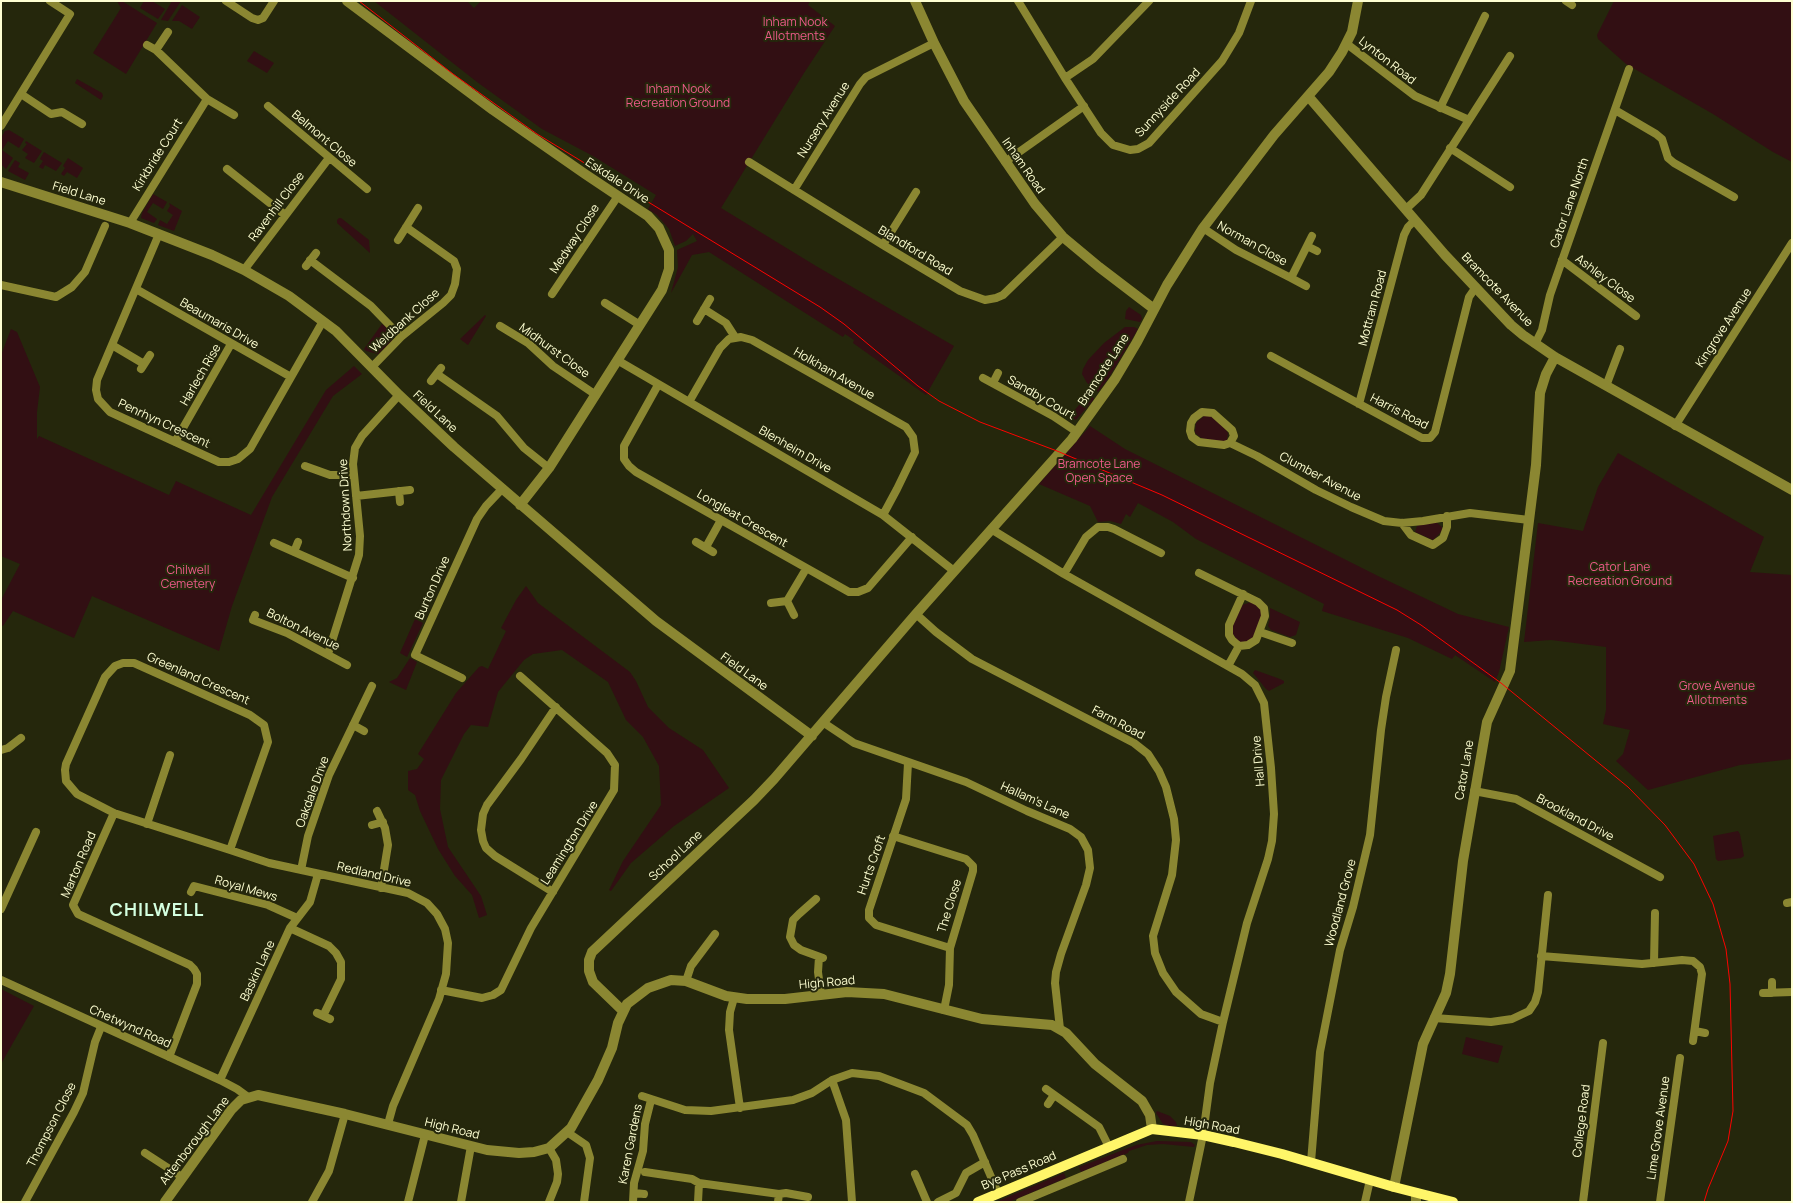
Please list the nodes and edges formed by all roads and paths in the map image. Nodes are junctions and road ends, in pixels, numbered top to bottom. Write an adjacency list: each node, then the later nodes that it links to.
1 (50, 1): 22 (street)
2 (226, 1): 3 (street)
3 (274, 1)
4 (347, 1): 43 (street, Eskdale Drive)
5 (916, 1): 15 (street, Inham Road)
6 (1028, 1): 10 (street)
7 (1149, 1): 21 (street)
8 (1251, 1): 26 (street, Sunnyside Road)
9 (1358, 1): 16 (street, Bramcote Lane)
10 (1019, 3): 21 (street, Sunnyside Road)
11 (1486, 16): 13 (street)
12 (1472, 21): 13 (street)
13 (1481, 25): 27 (street)
14 (168, 32): 18 (street)
15 (934, 43): 36 (street, Inham Road); 41 (street, Nursery Avenue)
16 (1346, 44): 23 (street, Bramcote Lane); 27 (street, Lynton Road)
17 (147, 45): 18 (street)
18 (156, 50): 24 (street)
19 (1510, 56): 30 (street)
20 (1629, 69): 28 (street, Cator Lane North)
21 (1065, 78): 26 (street, Sunnyside Road)
22 (21, 94): 31 (street); 32 (street)
23 (1308, 96): 46 (street, Bramcote Avenue); 52 (street, Bramcote Lane)
24 (207, 98): 29 (street); 49 (street, Kirkbride Court)
25 (268, 106): 34 (street, Belmont Close)
26 (1084, 106): 36 (street)
27 (1440, 108): 30 (street, Lynton Road)
28 (1615, 110): 44 (street); 62 (street, Cator Lane North)
29 (234, 115)
30 (1469, 120): 33 (street)
31 (82, 124)
32 (1, 126)
33 (1450, 148): 39 (street); 46 (street)
34 (329, 158): 40 (street, Belmont Close); 47 (street, Ravenhill Close)
35 (749, 162): 41 (street, Blandford Road)
36 (1005, 162): 55 (street, Inham Road)
37 (227, 169): 47 (street)
38 (1, 182): 49 (street, Field Lane)
39 (1510, 187)
40 (367, 189)
41 (794, 190): 58 (street, Blandford Road)
42 (916, 192): 58 (street)
43 (618, 196): 69 (street, Medway Close); 77 (street, Eskdale Drive)
44 (1734, 197)
45 (418, 208): 51 (street)
46 (1406, 210): 48 (street, Bramcote Avenue)
47 (285, 215): 63 (street, Ravenhill Close)
48 (1415, 220): 67 (street, Bramcote Avenue); 102 (street, Mottram Road)
49 (130, 223): 53 (street, Field Lane)
50 (105, 226): 65 (street)
51 (406, 227): 56 (street); 79 (street, Weldbank Close)
52 (1203, 228): 64 (street, Norman Close); 73 (street, Bramcote Lane)
53 (159, 234): 63 (street, Field Lane); 68 (street, Penrhyn Crescent)
54 (1312, 236): 59 (street, Norman Close)
55 (1063, 237): 58 (street, Blandford Road); 73 (street, Inham Road)
56 (398, 240)
57 (1792, 243): 103 (street, Kingrove Avenue)
58 (883, 245)
59 (1308, 246): 60 (street); 64 (street, Norman Close)
60 (1317, 251)
61 (316, 253): 79 (street)
62 (1562, 260): 74 (street, Ashley Close); 82 (street, Cator Lane North)
63 (244, 270): 75 (street, Field Lane)
64 (1291, 278): 66 (street, Norman Close)
65 (1, 285)
66 (1306, 286)
67 (1476, 287): 82 (street, Bramcote Avenue); 102 (street, Harris Road)
68 (136, 289): 81 (street, Beaumaris Drive); 83 (street, Penrhyn Crescent)
69 (552, 294)
70 (710, 299): 72 (street)
71 (605, 303): 77 (street)
72 (704, 309): 76 (street); 80 (street)
73 (1154, 309): 104 (street, Bramcote Lane)
74 (1636, 316)
75 (323, 321): 91 (street, Field Lane); 93 (street, Penrhyn Crescent)
76 (697, 321)
77 (640, 325): 90 (street, Eskdale Drive)
78 (500, 326): 100 (street, Midhurst Close)
79 (401, 337): 91 (street, Weldbank Close)
80 (735, 337): 101 (street); 119 (street, Holkham Avenue)
81 (231, 344): 93 (street, Beaumaris Drive); 105 (street, Harlech Rise)
82 (1534, 344): 88 (street, Bramcote Avenue)
83 (112, 345): 85 (street); 105 (street, Penrhyn Crescent)
84 (1620, 349): 89 (street)
85 (150, 355)
86 (1271, 356): 102 (street, Harris Road)
87 (1608, 356): 89 (street)
88 (1555, 357): 98 (street, Bramcote Avenue); 122 (street, Cator Lane)
89 (1617, 359): 98 (street)
90 (617, 360): 97 (street, Blenheim Drive); 100 (street, Eskdale Drive)
91 (372, 367): 99 (street, Field Lane)
92 (998, 373): 96 (street, Sandby Court)
93 (291, 378): 105 (street, Penrhyn Crescent)
94 (983, 378): 96 (street, Sandby Court)
95 (431, 381): 109 (street)
96 (993, 383): 104 (street, Sandby Court)
97 (658, 385): 101 (street, Blenheim Drive); 121 (street, Longleat Crescent)
98 (1606, 386): 103 (street, Bramcote Avenue)
99 (399, 395): 111 (street, Northdown Drive); 112 (street, Field Lane)
100 (596, 395): 109 (street, Eskdale Drive)
101 (689, 402): 119 (street, Blenheim Drive)
102 (1359, 404)
103 (1675, 426): 114 (street, Bramcote Avenue)
104 (1077, 432): 124 (street, Bramcote Lane)
105 (175, 442)
106 (1230, 443): 106 (street, Clumber Avenue); 123 (street, Clumber Avenue)
107 (318, 461): 110 (street)
108 (305, 466): 110 (street)
109 (549, 468): 118 (street, Eskdale Drive)
110 (314, 470): 111 (street)
111 (354, 475): 116 (street, Northdown Drive)
112 (502, 489): 118 (street, Field Lane); 152 (street, Burton Drive)
113 (410, 490): 115 (street)
114 (1792, 490)
115 (399, 491): 116 (street); 117 (street)
116 (356, 496): 137 (street, Northdown Drive)
117 (400, 502)
118 (520, 505): 158 (street, Field Lane)
119 (883, 515): 125 (street, Blenheim Drive)
120 (1447, 516): 122 (street, Clumber Avenue); 123 (street, Clumber Avenue); 123 (street)
121 (721, 520): 129 (street); 133 (street, Longleat Crescent)
122 (1529, 520): 163 (street, Cator Lane)
123 (1402, 523)
124 (991, 529): 134 (street, Bramcote Lane); 136 (street, Hall Drive)
125 (912, 537): 133 (street, Longleat Crescent); 134 (street, Blenheim Drive)
126 (298, 542): 130 (street)
127 (696, 542): 129 (street)
128 (274, 543): 130 (street)
129 (706, 547): 131 (street)
130 (294, 552): 137 (street)
131 (713, 552)
132 (1161, 553): 136 (street)
133 (806, 569): 139 (street)
134 (954, 571): 141 (street, Bramcote Lane)
135 (1200, 573): 138 (street)
136 (1064, 574): 150 (street, Hall Drive)
137 (353, 578): 148 (street, Northdown Drive)
138 (1242, 594): 144 (street); 146 (street)
139 (787, 601): 140 (street); 143 (street)
140 (772, 603)
141 (916, 614): 155 (street, Bramcote Lane); 201 (street, Farm Road)
142 (255, 615): 148 (street, Bolton Avenue)
143 (794, 615)
144 (1260, 632): 145 (street); 146 (street)
145 (1292, 643)
146 (1239, 646): 150 (street)
147 (1396, 650): 231 (street, Woodland Grove)
148 (328, 654): 149 (street, Bolton Avenue)
149 (347, 665)
150 (1228, 666): 201 (street, Hall Drive)
151 (520, 676): 154 (street, Leamington Drive)
152 (462, 678)
153 (372, 686): 156 (street, Oakdale Drive)
154 (556, 707): 177 (street, Leamington Drive); 177 (street)
155 (824, 722): 158 (street, School Lane); 162 (street, Hallam's Lane)
156 (353, 725): 157 (street); 172 (street, Oakdale Drive)
157 (364, 731)
158 (812, 736): 198 (street, School Lane)
159 (21, 738): 160 (street)
160 (1, 750)
161 (170, 756): 167 (street)
162 (908, 763): 170 (street, Hurts Croft); 203 (street, Hallam's Lane)
163 (1474, 790): 174 (street, Brookland Drive); 200 (street, Cator Lane)
164 (377, 811): 166 (street)
165 (114, 813): 167 (street, Redland Drive); 171 (street, Greenland Crescent); 208 (street, Marton Road)
166 (383, 822): 168 (street); 175 (street)
167 (147, 824): 171 (street, Redland Drive)
168 (372, 825)
169 (36, 832): 180 (street)
170 (893, 836): 185 (street, The Close); 185 (street, Hurts Croft)
171 (230, 850): 172 (street, Redland Drive)
172 (301, 870): 173 (street, Redland Drive)
173 (318, 874): 175 (street, Redland Drive); 182 (street, Baskin Lane)
174 (1660, 877)
175 (381, 888): 191 (street, Redland Drive)
176 (191, 892): 182 (street, Royal Mews)
177 (552, 892): 191 (street, Leamington Drive)
178 (1548, 896): 186 (street)
179 (803, 897): 195 (street)
180 (1, 908)
181 (1655, 913): 187 (street)
182 (297, 918): 183 (street, Baskin Lane)
183 (290, 928): 199 (street); 210 (street, Baskin Lane)
184 (715, 934): 189 (street)
185 (950, 948): 197 (street, The Close)
186 (1541, 956): 187 (street); 200 (street)
187 (1654, 963): 204 (street)
188 (1, 980): 202 (street, Chetwynd Road)
189 (686, 981): 196 (street, High Road); 198 (street, High Road)
190 (1772, 982): 194 (street)
191 (442, 990): 220 (street, Redland Drive)
192 (1792, 992): 194 (street)
193 (1763, 993): 194 (street)
194 (1772, 993)
195 (821, 994): 196 (street, High Road); 197 (street, High Road)
196 (734, 998): 218 (street)
197 (944, 1010): 203 (street, High Road)
198 (623, 1011): 222 (street, High Road)
199 (324, 1016)
200 (1434, 1018): 241 (street, Cator Lane)
201 (1223, 1022): 224 (street, Hall Drive)
202 (101, 1027): 208 (street, Chetwynd Road); 248 (street, Thompson Close)
203 (1060, 1029): 221 (street, High Road)
204 (1695, 1031): 205 (street); 206 (street)
205 (1705, 1033)
206 (1693, 1041)
207 (1603, 1043): 264 (street, College Road)
208 (168, 1057): 210 (street, Chetwynd Road)
209 (1680, 1058): 265 (street, Lime Grove Avenue)
210 (220, 1080): 215 (street, Chetwynd Road)
211 (832, 1080): 218 (street); 230 (street); 256 (street)
212 (1046, 1089): 213 (street)
213 (1054, 1095): 217 (street); 227 (street)
214 (642, 1096): 216 (street)
215 (248, 1097): 219 (street, High Road); 237 (street, Attenborough Lane)
216 (652, 1100): 218 (street); 246 (street, Karen Gardens)
217 (1048, 1104)
218 (740, 1108)
219 (345, 1114): 220 (street, High Road); 250 (street)
220 (388, 1124): 223 (street, High Road)
221 (1152, 1129): 224 (main road, High Road); 227 (main road, Bye Pass Road)
222 (567, 1132): 226 (street, High Road); 254 (street)
223 (425, 1135): 225 (street, High Road); 251 (street)
224 (1203, 1135): 231 (main road, High Road); 261 (street, Hall Drive)
225 (471, 1146): 226 (street, High Road); 252 (street)
226 (550, 1148): 253 (street)
227 (1109, 1148): 233 (main road, Bye Pass Road)
228 (145, 1152): 237 (street)
229 (1122, 1159): 232 (street)
230 (985, 1162): 242 (street); 258 (street)
231 (1311, 1162): 239 (main road, High Road)
232 (1113, 1163): 235 (street); 238 (street)
233 (1069, 1164): 238 (street, Bye Pass Road); 242 (main road, Bye Pass Road)
234 (645, 1172): 240 (street)
235 (1117, 1172)
236 (915, 1174): 257 (street)
237 (182, 1177): 249 (street, Attenborough Lane)
238 (1076, 1178): 260 (street)
239 (1370, 1180): 241 (main road, High Road); 262 (street)
240 (699, 1183): 247 (street); 255 (street)
241 (1394, 1187): 245 (main road, High Road)
242 (998, 1193): 259 (main road, Bye Pass Road)
243 (644, 1194): 246 (street, Karen Gardens)
244 (808, 1197): 247 (street)
245 (1416, 1197): 263 (main road, High Road)
246 (633, 1198)
247 (778, 1198)
248 (24, 1202)
249 (165, 1202)
250 (312, 1202)
251 (408, 1202)
252 (461, 1202)
253 (550, 1202)
254 (584, 1202)
255 (698, 1202)
256 (852, 1202)
257 (927, 1202)
258 (938, 1202)
259 (978, 1202)
260 (1020, 1202)
261 (1189, 1202)
262 (1365, 1202)
263 (1453, 1202)
264 (1582, 1202)
265 (1660, 1202)

